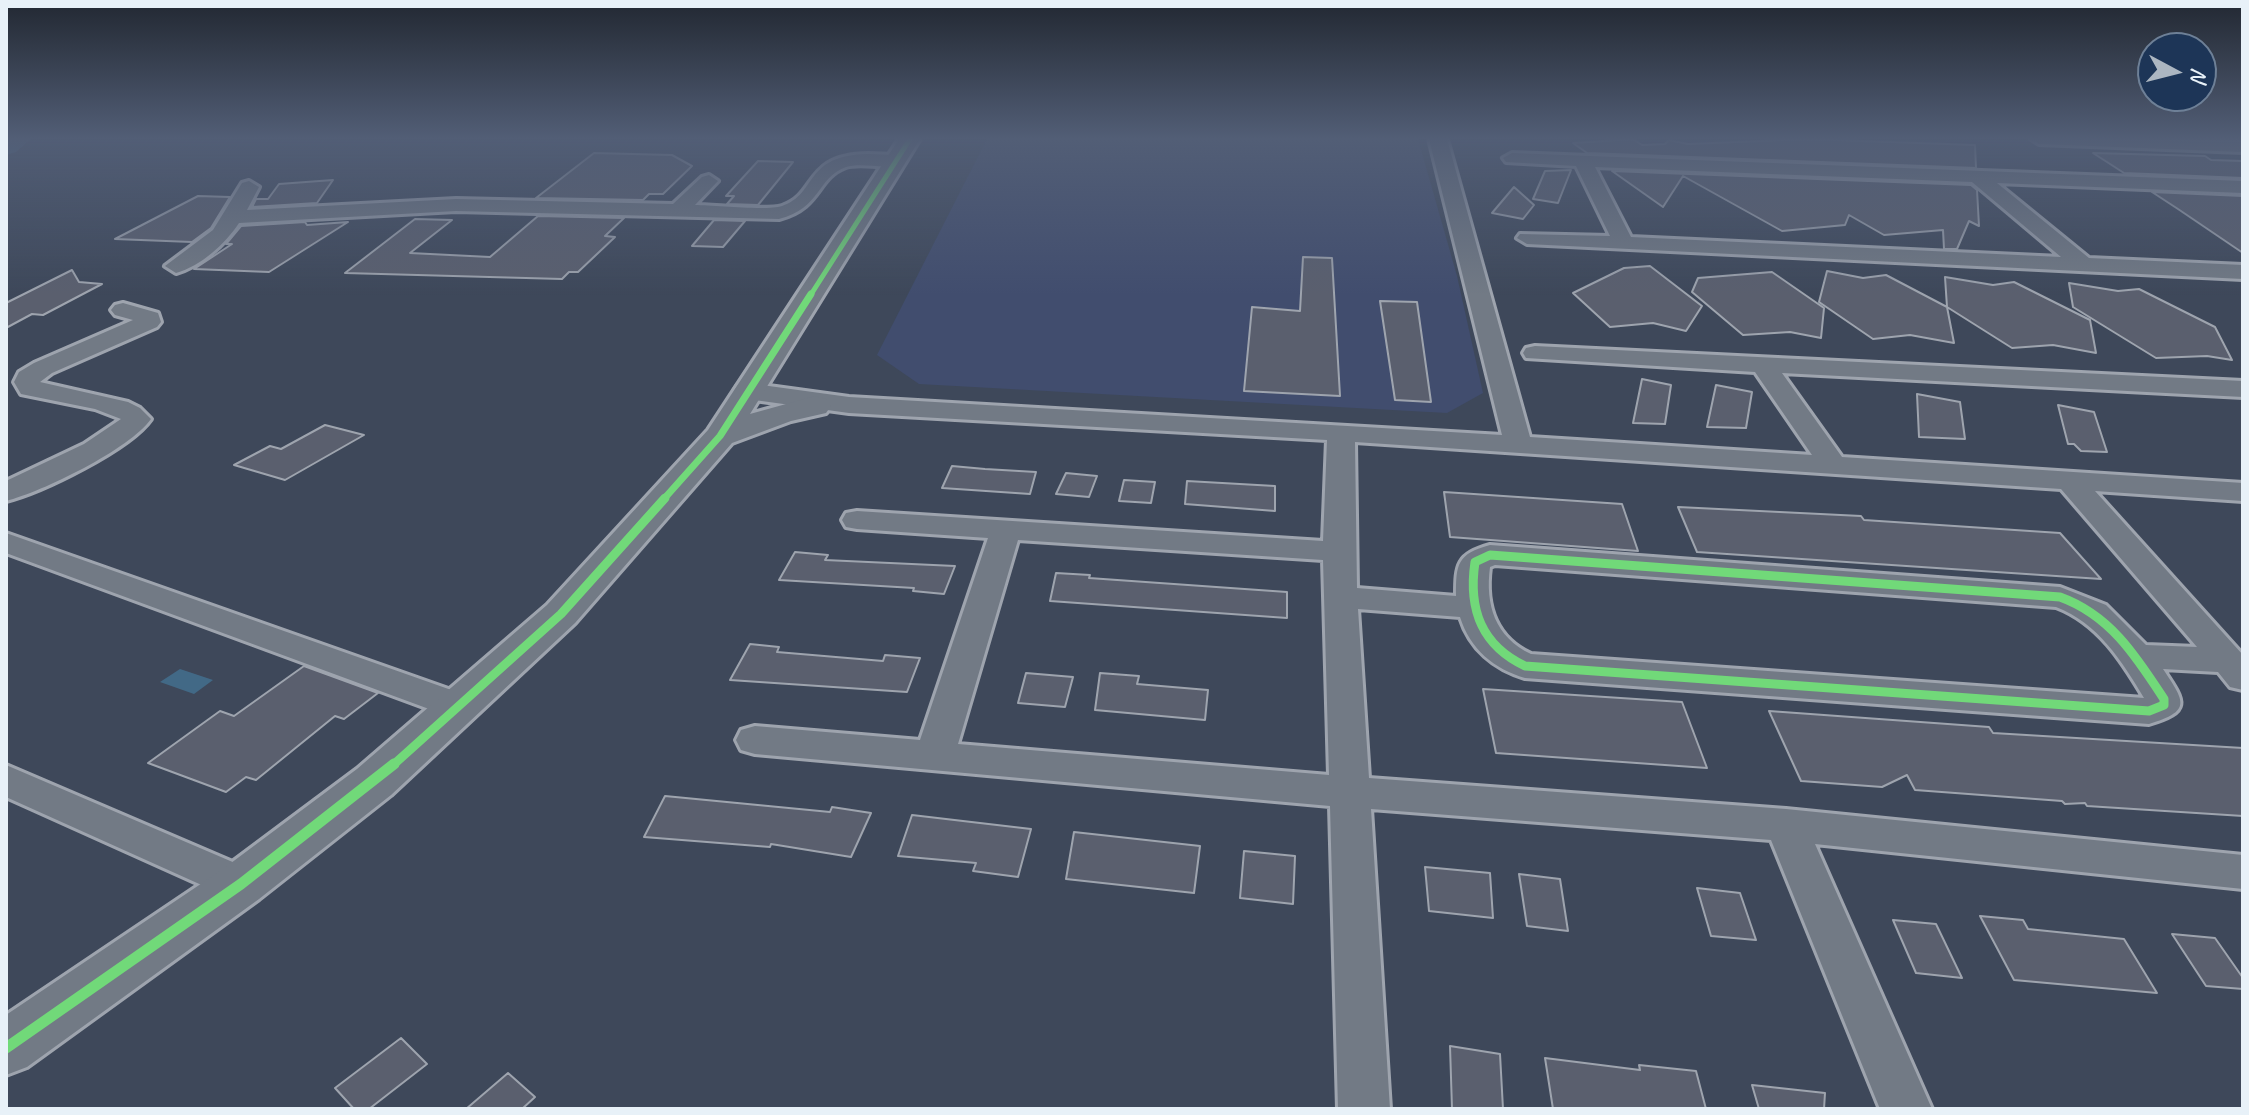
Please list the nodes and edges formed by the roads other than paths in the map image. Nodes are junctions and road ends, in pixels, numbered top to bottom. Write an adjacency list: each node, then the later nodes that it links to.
1 (247, 191): 9 (street)
2 (698, 191): 8 (street)
3 (812, 191): 8 (street)
4 (877, 191): 18 (street)
5 (1452, 191): 23 (street)
6 (1598, 191): 11 (street)
7 (1995, 191): 13 (street)
8 (677, 211): 9 (street)
9 (234, 217): 12 (street)
10 (1527, 238): 11 (street)
11 (1624, 243): 13 (street)
12 (176, 266)
13 (2085, 266): 14 (street)
14 (2243, 272)
15 (123, 310): 26 (street)
16 (1535, 353): 17 (street)
17 (1762, 363): 19 (street); 24 (street)
18 (765, 366): 20 (street); 21 (street)
19 (2243, 389)
20 (815, 403): 21 (street); 21 (street); 22 (street)
21 (735, 411): 36 (street)
22 (1341, 433): 23 (street); 31 (street)
23 (1518, 445): 24 (street)
24 (1834, 466): 25 (street)
25 (2070, 481): 27 (street); 35 (street)
26 (6, 492)
27 (2243, 492)
28 (857, 520): 29 (street)
29 (1006, 529): 31 (street); 38 (street)
30 (6, 542): 36 (street)
31 (1339, 552): 32 (street)
32 (1342, 597): 33 (street); 40 (street)
33 (1476, 608): 34 (street); 34 (street)
34 (2137, 656): 35 (street)
35 (2236, 670)
36 (461, 707): 43 (street)
37 (755, 740): 38 (street)
38 (935, 755): 40 (street)
39 (6, 780): 43 (street)
40 (1348, 792): 41 (street); 45 (street)
41 (1786, 825): 42 (street); 46 (street)
42 (2243, 872)
43 (241, 884): 44 (street)
44 (6, 1048)
45 (1364, 1109)
46 (1906, 1109)

